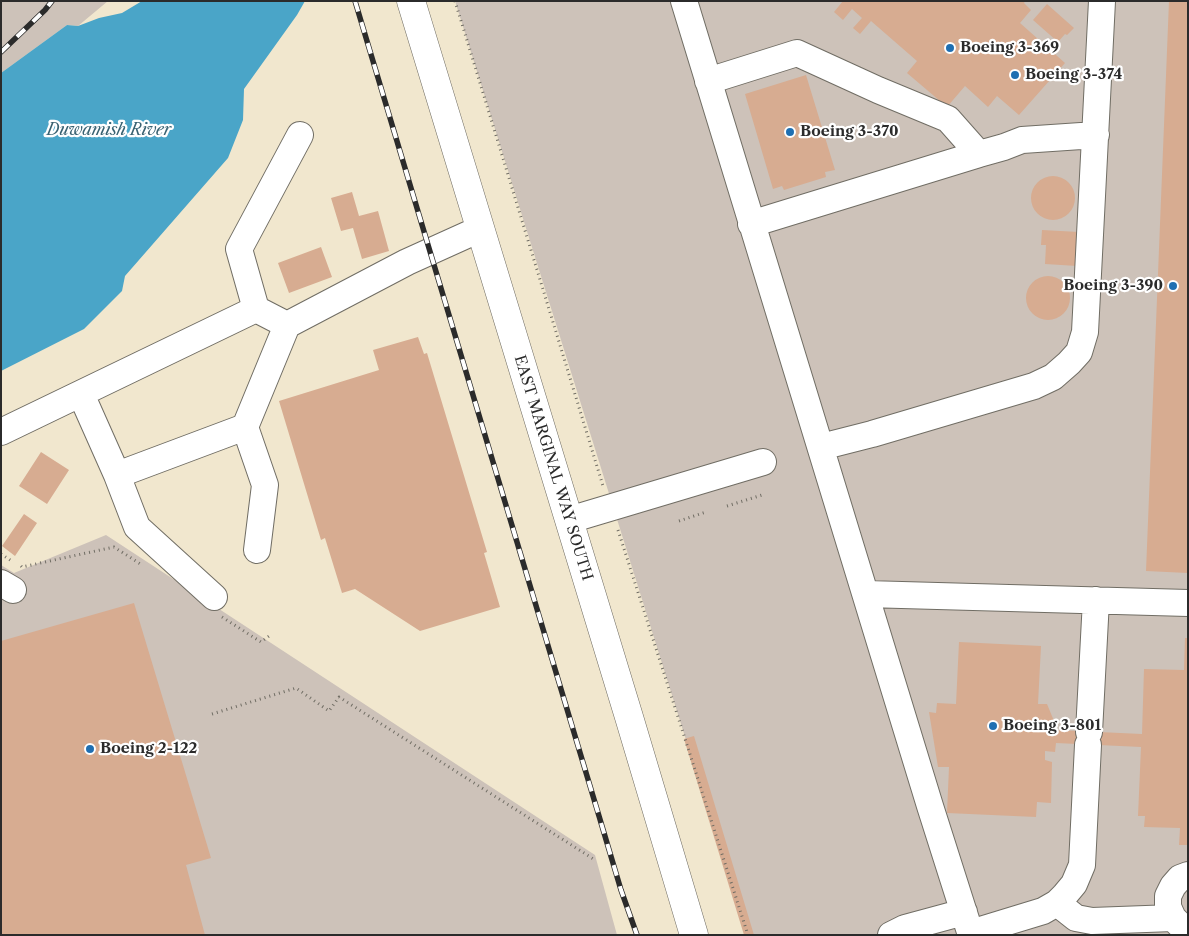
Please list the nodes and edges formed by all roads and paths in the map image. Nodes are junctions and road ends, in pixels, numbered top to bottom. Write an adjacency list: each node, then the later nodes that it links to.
1 (411, 1): 10 (main road, EAST MARGINAL WAY SOUTH)
2 (455, 1): 19 (path)
3 (684, 1): 5 (lane)
4 (1102, 1): 7 (lane)
5 (708, 82): 8 (lane); 9 (lane)
6 (300, 135): 11 (lane)
7 (1096, 135): 8 (lane); 16 (lane)
8 (978, 154): 9 (lane)
9 (751, 224): 16 (lane)
10 (480, 229): 12 (lane); 23 (main road, EAST MARGINAL WAY SOUTH)
11 (256, 309): 12 (lane); 13 (lane)
12 (287, 325): 14 (lane)
13 (81, 394): 15 (lane); 18 (lane)
14 (245, 427): 18 (lane); 26 (lane)
15 (1, 432)
16 (821, 447): 29 (lane)
17 (763, 462): 23 (lane)
18 (118, 475): 32 (lane)
19 (602, 483)
20 (762, 496): 21 (path)
21 (727, 506)
22 (706, 512): 24 (path)
23 (569, 520): 40 (main road, EAST MARGINAL WAY SOUTH)
24 (679, 521)
25 (621, 539): 41 (path)
26 (257, 550)
27 (1, 554): 28 (path)
28 (146, 568)
29 (866, 594): 30 (lane); 39 (lane)
30 (1096, 600): 31 (lane); 37 (lane)
31 (1188, 604)
32 (217, 607): 33 (path)
33 (272, 634)
34 (212, 714): 35 (path)
35 (595, 860)
36 (1188, 875): 38 (lane)
37 (1057, 903): 38 (lane); 39 (lane)
38 (1180, 923)
39 (969, 927): 42 (lane)
40 (694, 935)
41 (748, 935)
42 (891, 935)

